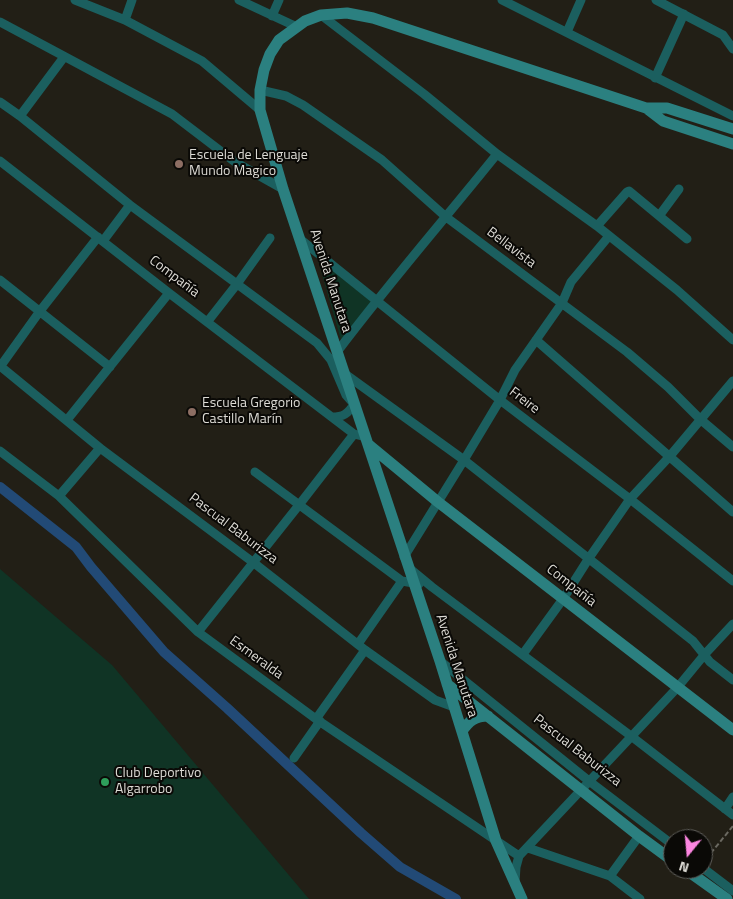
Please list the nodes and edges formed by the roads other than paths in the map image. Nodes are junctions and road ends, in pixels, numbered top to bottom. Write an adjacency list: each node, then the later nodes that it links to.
1 (75, 0): 11 (street)
2 (132, 0): 11 (street)
3 (239, 0): 10 (street)
4 (278, 0): 10 (street)
5 (502, 0): 14 (street)
6 (581, 0): 14 (street)
7 (656, 0): 9 (street)
8 (322, 14): 13 (main road, Avenida Manutara); 20 (main road, Avenida Manutara); 26 (street)
9 (684, 14): 15 (street); 17 (street)
10 (272, 16): 13 (street)
11 (125, 20): 21 (street)
12 (0, 22): 16 (street)
13 (297, 27): 18 (main road, Avenida Manutara)
14 (567, 32): 17 (street)
15 (733, 49)
16 (64, 57): 22 (street); 28 (street)
17 (655, 78): 23 (street)
18 (260, 90): 21 (main road, Avenida Manutara); 32 (street, Bellavista)
19 (0, 102): 22 (street)
20 (646, 108): 24 (main road, Avenida Manutara); 25 (main road, Avenida Manutara)
21 (260, 110): 28 (main road, Avenida Manutara)
22 (20, 116): 30 (street)
23 (733, 116)
24 (733, 129)
25 (733, 144)
26 (497, 154): 32 (street); 33 (street)
27 (0, 161): 37 (street, Compañía)
28 (283, 188): 38 (main road, Avenida Manutara)
29 (679, 189): 31 (street)
30 (130, 205): 37 (street); 40 (street)
31 (659, 216): 33 (street); 36 (street)
32 (446, 217): 42 (street); 43 (street, Bellavista)
33 (597, 226): 34 (street)
34 (609, 236): 43 (street); 47 (street)
35 (270, 238): 40 (street)
36 (687, 238)
37 (100, 239): 41 (street, Compañía); 44 (street)
38 (300, 239): 42 (street, Freire); 48 (main road, Avenida Manutara)
39 (0, 280): 44 (street)
40 (237, 284): 45 (street); 54 (street)
41 (169, 293): 45 (street, Compañía); 50 (street)
42 (376, 300): 48 (street); 53 (street, Freire)
43 (562, 303): 46 (street); 56 (street, Bellavista)
44 (40, 311): 49 (street); 50 (street)
45 (208, 321): 55 (street, Compañía)
46 (536, 340): 53 (street); 63 (street)
47 (733, 340)
48 (337, 352): 51 (main road, Avenida Manutara)
49 (0, 367): 57 (street, Pascual Baburizza)
50 (110, 367): 57 (street)
51 (345, 374): 54 (main road, Avenida Manutara); 64 (street)
52 (733, 381): 56 (street)
53 (500, 400): 64 (street); 69 (street, Freire)
54 (354, 404): 55 (street); 59 (main road, Avenida Manutara)
55 (332, 417): 58 (street, Compañía)
56 (700, 419): 60 (street, Bellavista); 63 (street)
57 (67, 420): 61 (street, Pascual Baburizza)
58 (354, 434): 59 (street, Compañía); 71 (street)
59 (367, 441): 65 (main road, Compañía); 66 (main road, Avenida Manutara)
60 (733, 447)
61 (100, 448): 68 (street); 75 (street, Pascual Baburizza)
62 (0, 451): 68 (street, Esmeralda)
63 (670, 456): 69 (street); 72 (street)
64 (464, 460): 70 (street); 73 (street)
65 (392, 464): 66 (main road); 70 (main road, Compañía)
66 (377, 470): 74 (main road, Avenida Manutara)
67 (255, 472): 71 (street)
68 (60, 496): 81 (street, Esmeralda)
69 (630, 499): 73 (street); 76 (street, Freire)
70 (438, 502): 74 (street); 79 (main road, Compañía)
71 (299, 506): 75 (street); 77 (street)
72 (733, 512)
73 (589, 558): 79 (street); 84 (street)
74 (406, 561): 77 (main road, Avenida Manutara); 78 (street)
75 (254, 563): 81 (street); 82 (street, Pascual Baburizza)
76 (733, 581)
77 (407, 582): 78 (street); 82 (street); 85 (main road, Avenida Manutara)
78 (432, 587): 83 (street)
79 (563, 599): 83 (street); 88 (main road, Compañía)
80 (733, 624): 84 (street)
81 (198, 632): 91 (street, Esmeralda)
82 (362, 647): 89 (street, Pascual Baburizza); 91 (street)
83 (523, 654): 94 (street)
84 (705, 654): 86 (street); 88 (street)
85 (440, 661): 87 (main road, Avenida Manutara); 96 (street, Pascual Baburizza)
86 (733, 680)
87 (447, 684): 89 (main road, Avenida Manutara); 90 (main road, Pascual Baburizza)
88 (677, 688): 92 (main road, Compañía); 94 (street)
89 (454, 707): 93 (main road, Avenida Manutara)
90 (488, 716): 93 (main road); 96 (main road, Pascual Baburizza)
91 (318, 720): 95 (street); 102 (street, Esmeralda)
92 (733, 730)
93 (462, 732): 102 (main road, Avenida Manutara)
94 (632, 736): 96 (street); 98 (street)
95 (294, 758)
96 (585, 785): 100 (main road, Pascual Baburizza); 101 (street, Pascual Baburizza); 103 (street)
97 (733, 797): 98 (street)
98 (725, 809): 99 (street)
99 (733, 815)
100 (639, 836): 104 (main road, Pascual Baburizza); 106 (street)
101 (663, 838)
102 (496, 841): 105 (street, Esmeralda); 109 (main road, Avenida Manutara)
103 (528, 848): 105 (street); 106 (street)
104 (663, 853)
105 (520, 856): 109 (street)
106 (610, 876): 112 (street)
107 (713, 876): 110 (street)
108 (699, 879): 113 (main road)
109 (515, 885): 111 (main road, Avenida Manutara)
110 (733, 891)
111 (522, 899)
112 (640, 899)
113 (727, 899)

